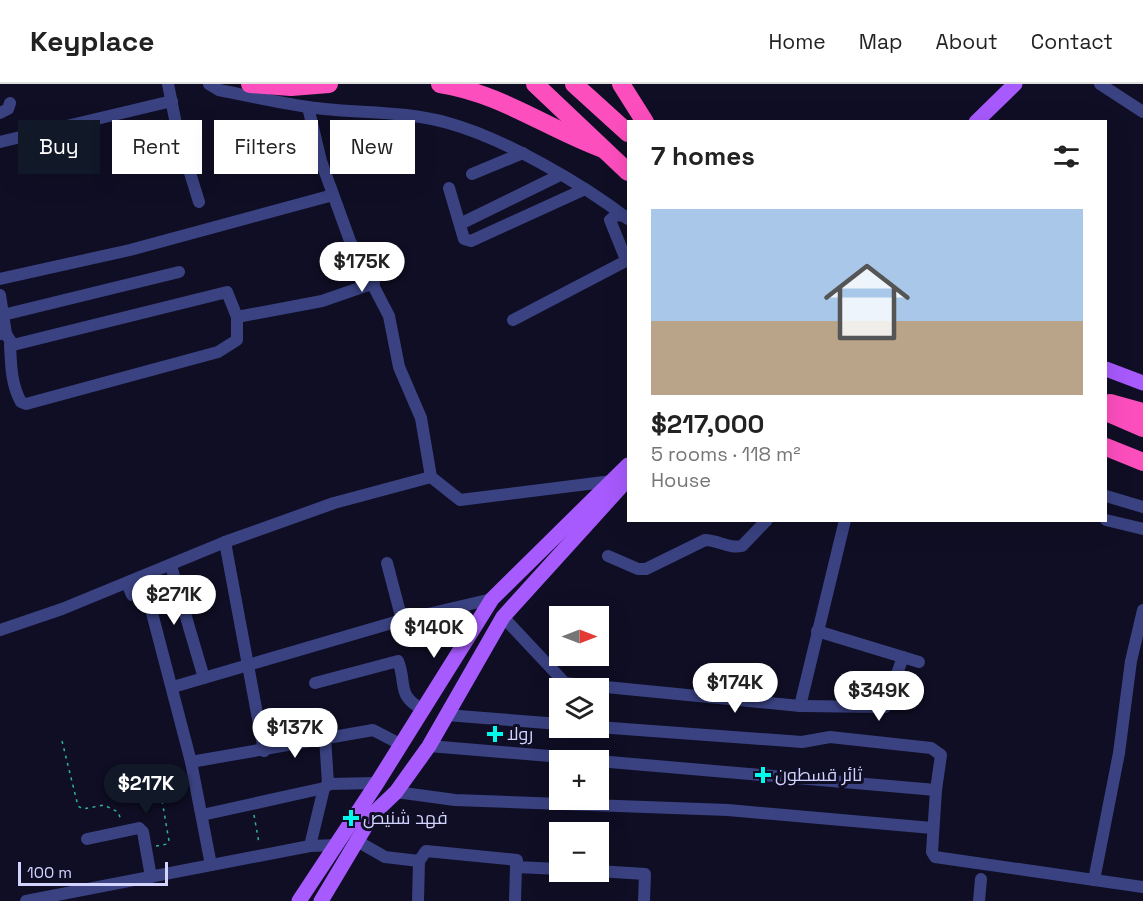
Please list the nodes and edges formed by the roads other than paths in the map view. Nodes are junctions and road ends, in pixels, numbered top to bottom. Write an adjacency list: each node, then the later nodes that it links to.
1 (168, 84): 11 (street)
2 (208, 84): 13 (street)
3 (250, 84): 4 (highway)
4 (329, 84)
5 (440, 84): 20 (highway)
6 (535, 84): 20 (highway)
7 (574, 84): 18 (highway)
8 (621, 84): 16 (highway)
9 (1015, 84): 17 (main road)
10 (1100, 84): 14 (street)
11 (172, 101): 19 (street); 28 (street)
12 (10, 103): 15 (street)
13 (308, 107): 21 (street); 27 (street)
14 (1143, 112)
15 (0, 113)
16 (644, 120)
17 (978, 120)
18 (627, 132)
19 (0, 142)
20 (603, 149): 22 (highway)
21 (523, 153): 23 (street); 24 (street)
22 (627, 171)
23 (472, 174)
24 (560, 176): 26 (street); 30 (street)
25 (449, 188): 30 (street)
26 (585, 189): 29 (street); 30 (street)
27 (333, 195): 32 (street); 33 (street)
28 (199, 202)
29 (627, 217): 37 (street)
30 (460, 224)
31 (179, 272): 35 (street)
32 (0, 279)
33 (374, 283): 36 (street); 48 (street)
34 (0, 295): 35 (street)
35 (3, 315): 38 (street)
36 (237, 317): 38 (street); 38 (street)
37 (513, 320)
38 (5, 337)
39 (1107, 369): 40 (main road)
40 (1143, 381)
41 (1107, 401): 43 (highway)
42 (1107, 412): 44 (highway)
43 (1143, 412)
44 (1143, 428)
45 (1109, 449): 46 (highway)
46 (1143, 464)
47 (627, 466): 49 (main road)
48 (431, 477): 49 (street); 57 (street)
49 (612, 481): 62 (main road)
50 (627, 481): 64 (main road)
51 (1107, 496): 52 (street)
52 (1143, 507)
53 (1107, 520): 56 (street)
54 (765, 522): 58 (street)
55 (844, 522): 67 (street)
56 (1143, 530)
57 (225, 542): 60 (street); 72 (street)
58 (608, 556)
59 (387, 563): 65 (street)
60 (171, 566): 61 (street); 73 (street)
61 (127, 584): 66 (street); 75 (street)
62 (492, 599): 65 (street); 68 (main road)
63 (1143, 610): 105 (street)
64 (503, 616): 69 (main road); 76 (street)
65 (402, 620): 72 (street)
66 (0, 630)
67 (817, 631): 70 (street); 76 (street)
68 (470, 635): 69 (main road); 77 (main road)
69 (485, 648): 78 (main road)
70 (903, 657): 71 (street); 76 (street)
71 (919, 662)
72 (247, 665): 73 (street); 84 (street)
73 (204, 678): 75 (street)
74 (315, 682): 77 (street)
75 (173, 687): 86 (street)
76 (800, 706)
77 (422, 708): 82 (main road)
78 (446, 715): 79 (street); 83 (main road)
79 (549, 723)
80 (609, 728): 90 (street)
81 (325, 737): 82 (street); 84 (street); 89 (street)
82 (400, 744): 88 (main road)
83 (429, 746): 85 (street); 91 (main road)
84 (264, 751): 86 (street)
85 (549, 757)
86 (191, 762): 92 (street)
87 (609, 762): 90 (street)
88 (377, 783): 89 (street); 96 (main road)
89 (326, 786): 92 (street); 97 (street)
90 (936, 790): 93 (street)
91 (396, 792): 93 (street); 95 (main road)
92 (202, 815): 99 (street)
93 (932, 828): 105 (street)
94 (87, 839): 103 (street)
95 (357, 841): 98 (street); 109 (main road)
96 (337, 845): 97 (street); 108 (main road)
97 (310, 846): 99 (street)
98 (419, 861): 100 (street); 110 (street)
99 (211, 865): 103 (street)
100 (516, 867): 101 (street); 111 (street)
101 (549, 868)
102 (609, 872): 112 (street)
103 (151, 877): 107 (street)
104 (981, 879): 113 (street)
105 (1094, 880): 106 (street)
106 (1143, 887)
107 (26, 901)
108 (298, 901)
109 (321, 901)
110 (418, 901)
111 (515, 901)
112 (644, 901)
113 (979, 901)

